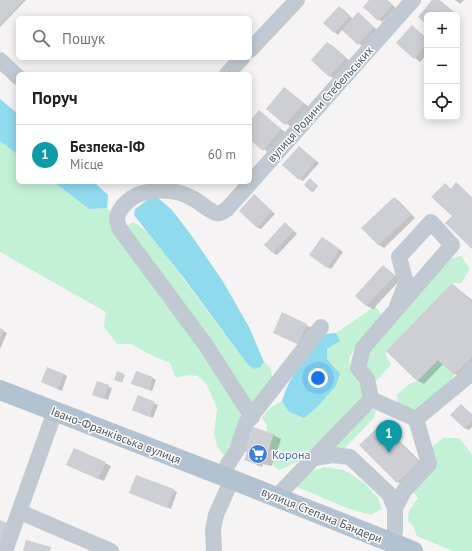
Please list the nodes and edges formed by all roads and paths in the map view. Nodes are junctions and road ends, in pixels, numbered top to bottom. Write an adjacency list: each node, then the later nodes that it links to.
1 (297, 0): 3 (street)
2 (414, 0): 8 (street, вулиця Родини Стебельських)
3 (252, 48)
4 (0, 60): 7 (street)
5 (240, 60): 6 (street)
6 (229, 72)
7 (16, 75)
8 (252, 181)
9 (249, 184): 16 (street, вулиця Родини Стебельських)
10 (396, 309): 14 (street)
11 (322, 327): 16 (street)
12 (472, 370): 17 (street)
13 (0, 390): 15 (main road, Івано-Франківська вулиця)
14 (371, 399): 17 (street); 18 (street)
15 (55, 412): 19 (main road, Івано-Франківська вулиця); 22 (street)
16 (252, 417): 19 (street)
17 (416, 419): 21 (street)
18 (314, 458): 20 (street); 21 (street)
19 (228, 477): 20 (main road, вулиця Степана Бандери); 26 (street)
20 (276, 497): 23 (main road, вулиця Степана Бандери)
21 (395, 508): 23 (street)
22 (20, 512): 24 (street); 25 (street)
23 (392, 543): 27 (main road, вулиця Степана Бандери)
24 (5, 551)
25 (111, 551)
26 (214, 551)
27 (413, 551)

